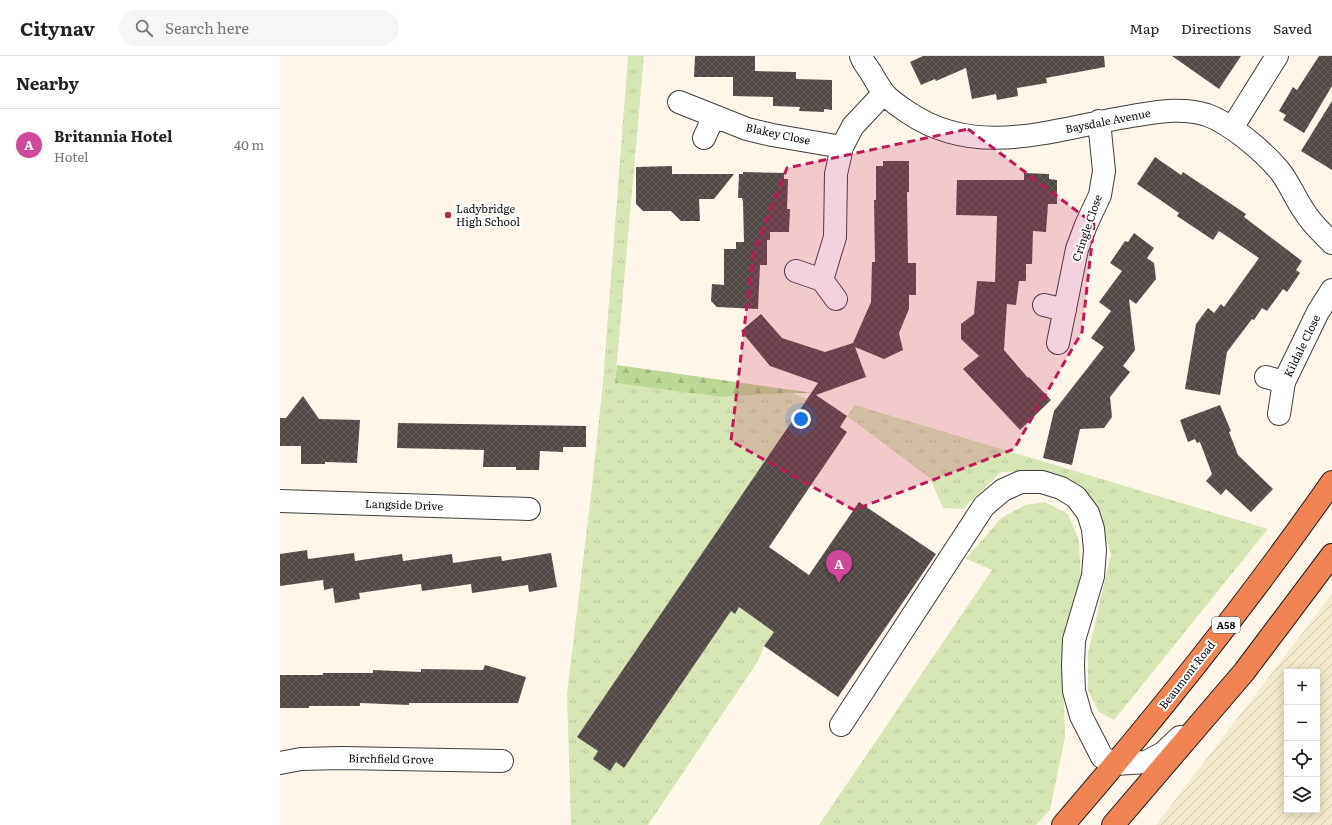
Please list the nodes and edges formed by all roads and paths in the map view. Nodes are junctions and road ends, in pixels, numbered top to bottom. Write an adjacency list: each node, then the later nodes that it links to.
1 (860, 56): 3 (street, Baysdale Avenue)
2 (1277, 56): 7 (street)
3 (884, 93): 6 (street, Baysdale Avenue); 9 (street)
4 (680, 102): 5 (street, Blakey Close)
5 (714, 116): 8 (street); 9 (street, Blakey Close)
6 (1099, 121): 7 (street, Baysdale Avenue); 15 (street, Cringle Close)
7 (1232, 128): 10 (street, Baysdale Avenue)
8 (704, 138)
9 (842, 147): 12 (street)
10 (1332, 243)
11 (796, 271): 12 (street)
12 (822, 280): 14 (street)
13 (1332, 290): 16 (street, Kildale Close)
14 (836, 299)
15 (1058, 344)
16 (1279, 414)
17 (1332, 482): 25 (highway, Beaumont Road / A58)
18 (280, 502): 19 (street, Langside Drive)
19 (529, 509)
20 (1332, 555): 21 (highway)
21 (1244, 672): 25 (street); 27 (highway)
22 (841, 725): 25 (street)
23 (502, 761): 24 (street, Birchfield Grove)
24 (280, 763)
25 (1115, 764): 26 (highway, Beaumont Road / A58)
26 (1063, 825)
27 (1112, 825)

